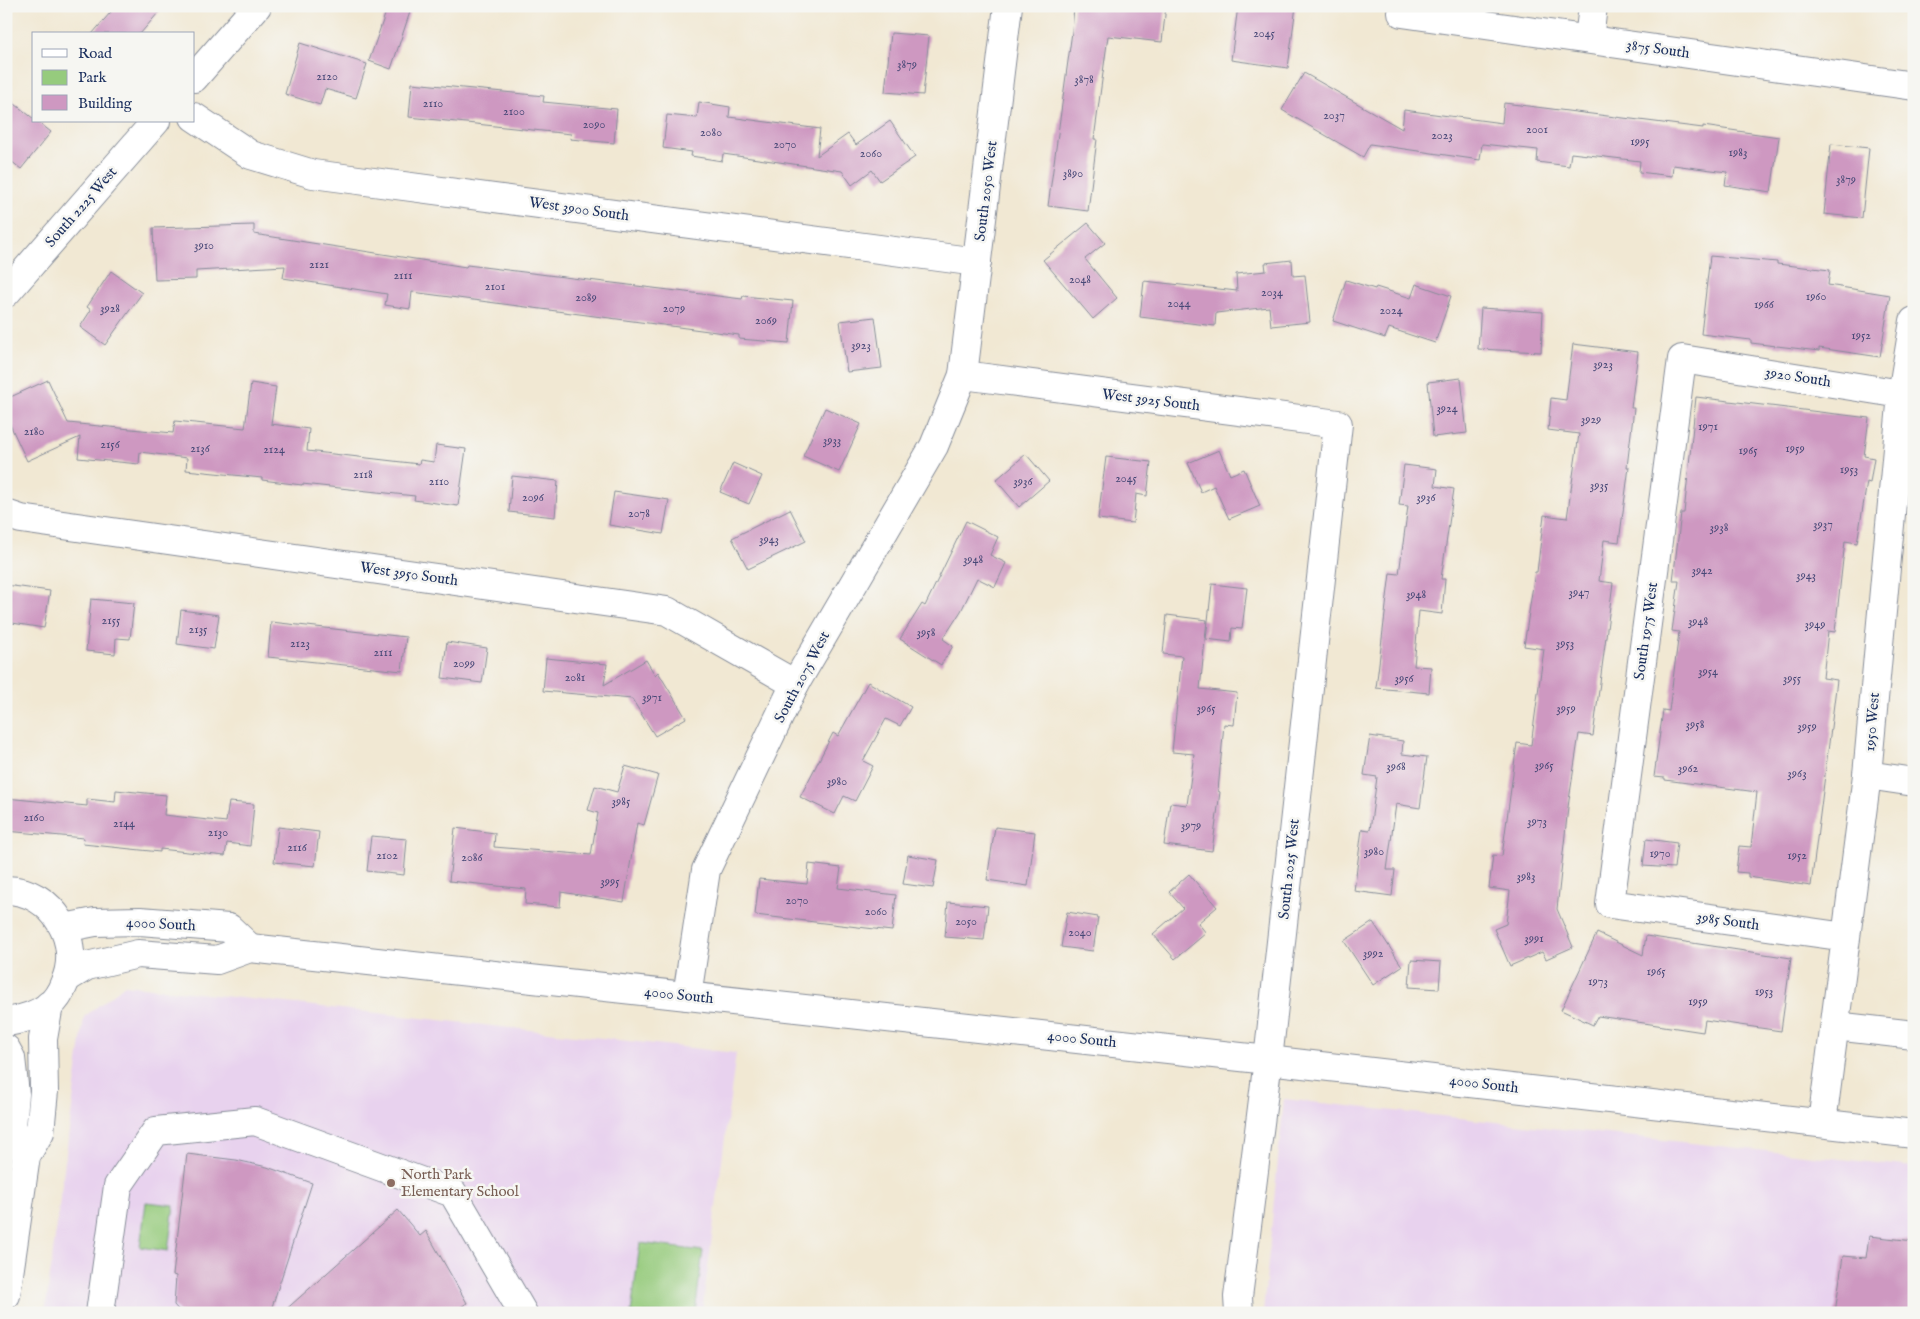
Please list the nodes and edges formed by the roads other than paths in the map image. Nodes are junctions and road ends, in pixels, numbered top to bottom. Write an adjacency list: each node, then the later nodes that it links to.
1 (257, 6): 6 (street)
2 (1008, 6): 10 (street, South 2050 West)
3 (1593, 6): 5 (street)
4 (1402, 13): 5 (street, 3875 South)
5 (1588, 39): 7 (street, 3875 South)
6 (195, 77)
7 (1914, 86)
8 (195, 118): 10 (street, West 3900 South)
9 (155, 122): 11 (street, South 2225 West)
10 (977, 262): 14 (street, South 2050 West)
11 (6, 293)
12 (1914, 320): 15 (street, 1950 West)
13 (1682, 358): 15 (street, 3920 South); 22 (street, South 1975 West)
14 (963, 375): 16 (street, West 3925 South); 18 (street, South 2075 West)
15 (1908, 395): 19 (street, 1950 West)
16 (1338, 424): 33 (street, South 2025 West)
17 (6, 514): 18 (street, West 3950 South)
18 (795, 684): 27 (street, South 2075 West)
19 (1867, 775): 20 (street); 24 (street, 1950 West)
20 (1914, 782)
21 (6, 890): 23 (street)
22 (1610, 904): 24 (street, 3985 South)
23 (64, 928): 25 (street, 4000 South); 26 (street)
24 (1846, 937): 30 (street, 1950 West)
25 (250, 948): 26 (street, 4000 South); 27 (street, 4000 South)
26 (67, 978): 28 (street)
27 (687, 996): 33 (street, 4000 South)
28 (49, 1005): 29 (street); 36 (street)
29 (6, 1022)
30 (1835, 1026): 31 (street); 34 (street, 1950 West)
31 (1914, 1035)
32 (6, 1049): 36 (street)
33 (1268, 1060): 34 (street, 4000 South); 40 (street, South 2025 West)
34 (1822, 1123): 35 (street, 4000 South)
35 (1914, 1134)
36 (26, 1156): 37 (street)
37 (6, 1296)
38 (100, 1313): 39 (street)
39 (524, 1313)
40 (1239, 1313)

